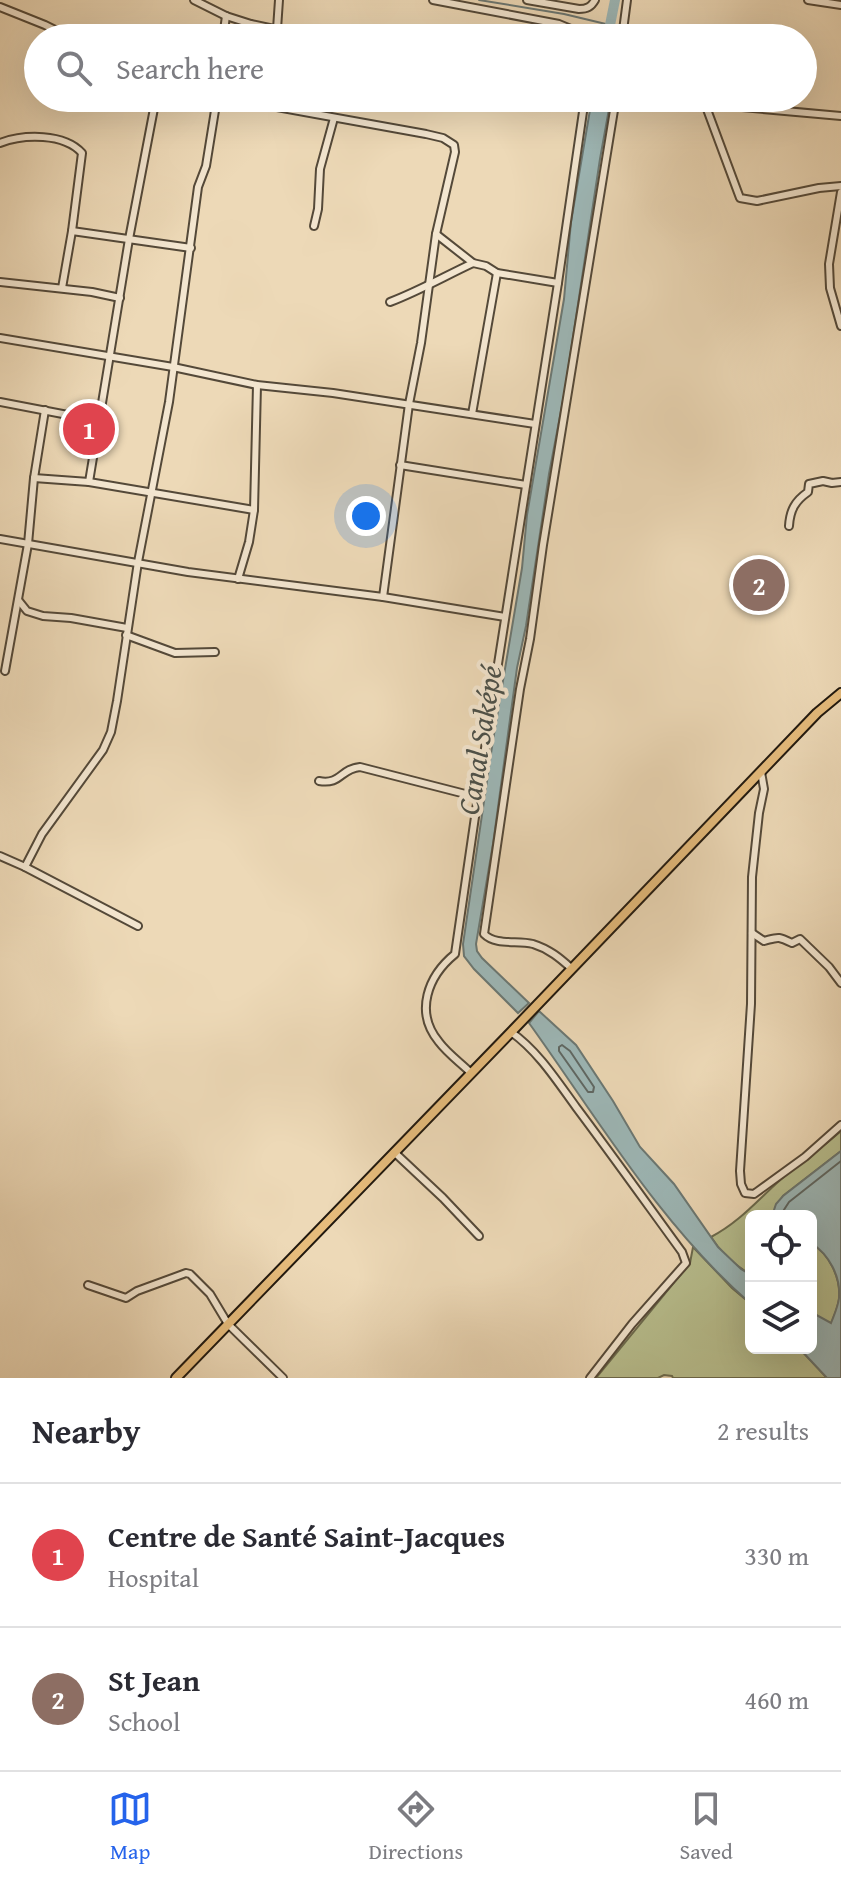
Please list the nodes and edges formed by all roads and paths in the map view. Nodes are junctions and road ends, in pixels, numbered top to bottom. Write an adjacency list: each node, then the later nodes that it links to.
1 (194, 0): 10 (street)
2 (279, 0): 14 (street)
3 (433, 0): 15 (street)
4 (527, 0): 5 (street)
5 (595, 0)
6 (627, 0): 16 (street)
7 (808, 0): 8 (street)
8 (841, 5)
9 (0, 7): 11 (street)
10 (226, 16): 12 (street); 13 (street)
11 (42, 24)
12 (225, 24)
13 (251, 24)
14 (277, 24)
15 (559, 24)
16 (624, 24)
17 (153, 112): 31 (street)
18 (215, 112): 32 (street)
19 (302, 112): 25 (street)
20 (583, 112): 37 (street)
21 (614, 112): 78 (street)
22 (708, 112): 27 (street)
23 (796, 112): 24 (street)
24 (841, 116)
25 (334, 118): 28 (street); 30 (street)
26 (0, 143): 29 (street)
27 (841, 189): 41 (street)
28 (314, 226)
29 (72, 231): 31 (street); 38 (street)
30 (436, 234): 33 (street); 36 (street)
31 (129, 239): 32 (street); 39 (street)
32 (191, 248): 44 (street)
33 (473, 263): 34 (street); 36 (street)
34 (497, 273): 37 (street); 49 (street)
35 (0, 282): 38 (street)
36 (429, 283): 40 (street); 47 (street)
37 (558, 283): 51 (street)
38 (62, 288): 39 (street)
39 (120, 298): 43 (street)
40 (390, 302)
41 (841, 326)
42 (0, 338): 43 (street)
43 (110, 356): 44 (street); 50 (street)
44 (173, 367): 45 (street); 57 (street)
45 (257, 385): 47 (street); 58 (street)
46 (0, 402): 48 (street)
47 (409, 404): 49 (street); 52 (street)
48 (45, 410): 50 (street); 53 (street)
49 (472, 414): 51 (street)
50 (99, 421): 54 (street)
51 (535, 424): 56 (street)
52 (400, 465): 56 (street); 64 (street)
53 (34, 478): 54 (street); 61 (street)
54 (89, 482): 57 (street)
55 (841, 482): 59 (street)
56 (526, 485): 66 (street)
57 (151, 492): 58 (street); 62 (street)
58 (254, 510): 63 (street)
59 (789, 526)
60 (0, 539): 61 (street)
61 (28, 544): 62 (street); 65 (street)
62 (138, 562): 63 (street); 67 (street)
63 (238, 579): 64 (street)
64 (383, 597): 66 (street)
65 (19, 601): 67 (street); 69 (street)
66 (505, 617): 73 (street)
67 (126, 632): 68 (street); 75 (street)
68 (215, 652)
69 (5, 671)
70 (841, 693): 71 (main road)
71 (761, 772): 77 (street); 78 (main road)
72 (319, 781): 73 (street)
73 (477, 797): 81 (street)
74 (0, 856): 75 (street)
75 (25, 867): 76 (street)
76 (138, 926)
77 (752, 933): 79 (street); 82 (street)
78 (572, 969): 80 (main road)
79 (841, 983)
80 (513, 1030): 81 (main road); 89 (street)
81 (471, 1073): 83 (main road)
82 (841, 1125)
83 (394, 1152): 84 (street); 86 (main road)
84 (479, 1236)
85 (88, 1285): 86 (street)
86 (228, 1324): 87 (street); 88 (main road)
87 (282, 1377)
88 (176, 1378)
89 (590, 1378)

